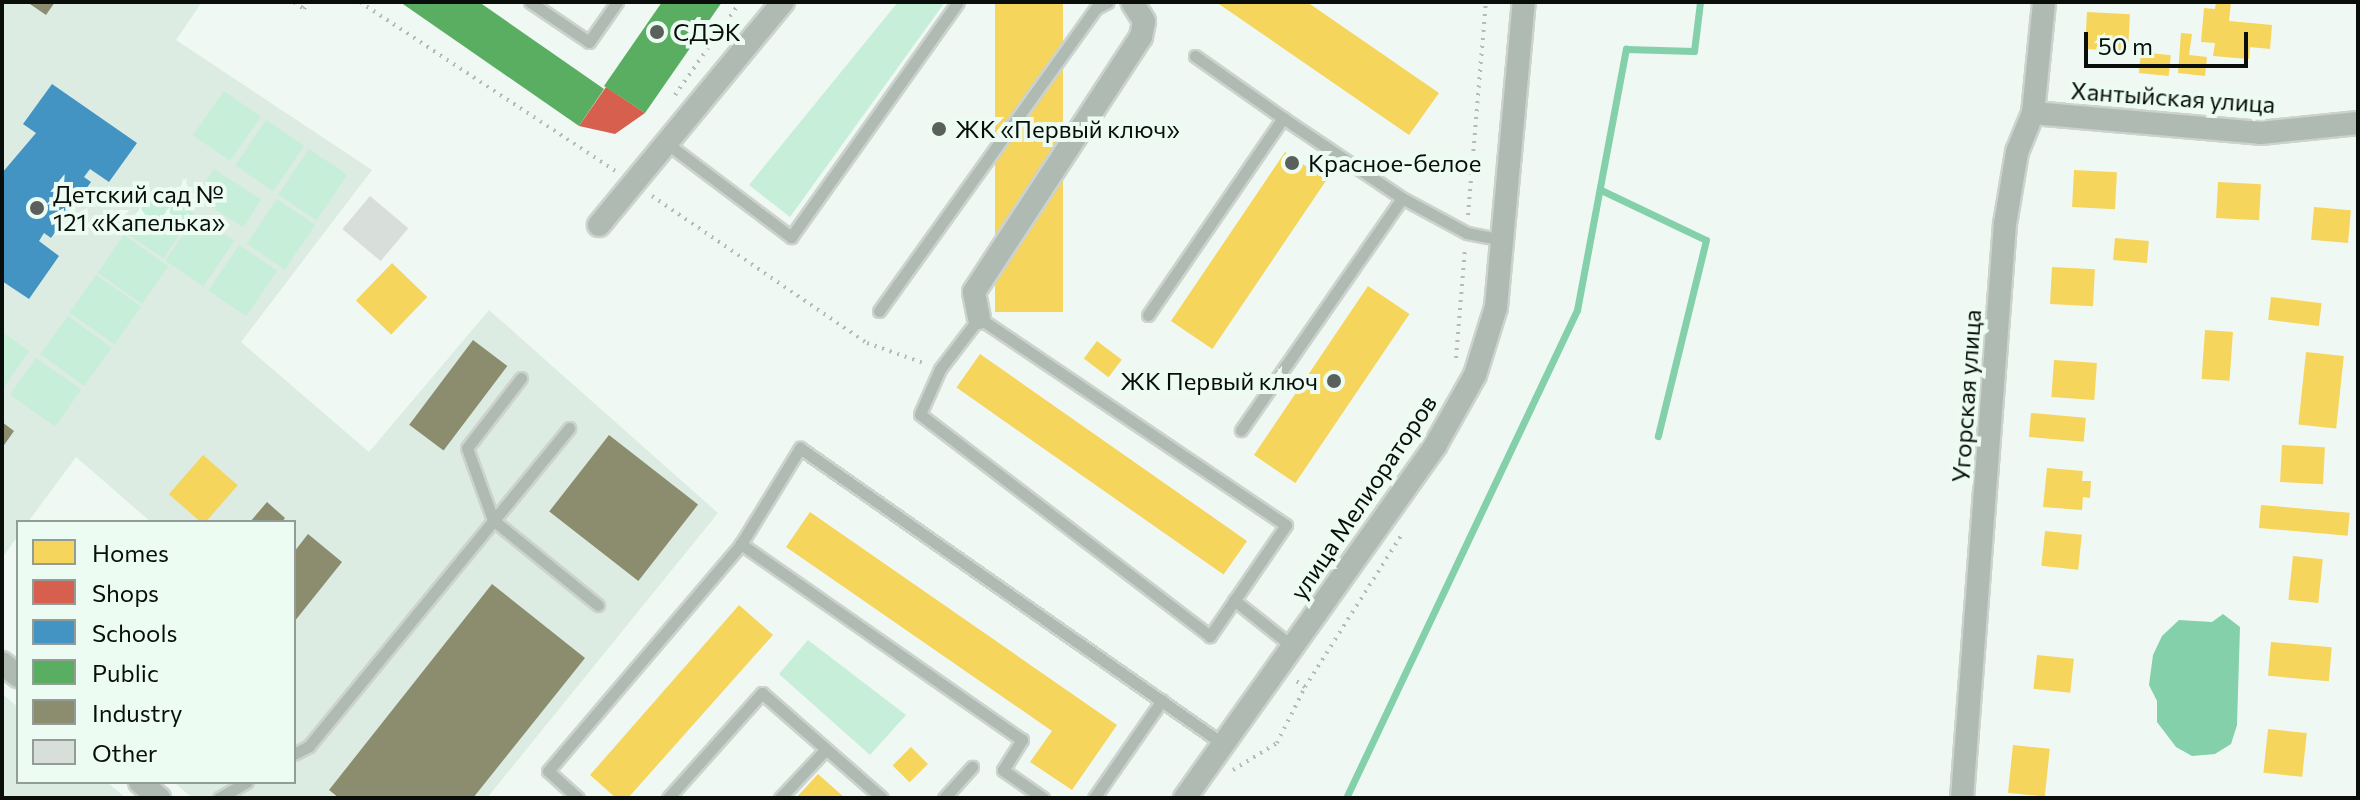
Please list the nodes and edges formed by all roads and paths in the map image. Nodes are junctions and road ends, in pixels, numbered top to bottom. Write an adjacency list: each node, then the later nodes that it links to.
1 (294, 2): 2 (path)
2 (308, 2)
3 (530, 2): 4 (lane)
4 (617, 2)
5 (740, 2): 14 (path)
6 (783, 2): 18 (street)
7 (958, 2): 18 (lane)
8 (1108, 2): 23 (lane)
9 (1132, 2): 25 (street)
10 (1486, 2): 21 (path)
11 (1524, 2): 22 (street, улица Мелиораторов)
12 (2044, 2): 15 (street, Угорская улица)
13 (1195, 56): 16 (lane)
14 (671, 100)
15 (2033, 113): 17 (street, Хантыйская улица); 54 (street, Угорская улица)
16 (1283, 118): 19 (lane); 24 (lane)
17 (2358, 123)
18 (669, 145): 20 (street)
19 (1402, 198): 21 (lane); 29 (lane)
20 (599, 225)
21 (1467, 233): 22 (lane); 26 (path)
22 (1502, 240): 35 (street, улица Мелиораторов)
23 (879, 311)
24 (1148, 315)
25 (979, 318): 33 (lane); 33 (lane)
26 (1451, 371)
27 (521, 378): 30 (lane)
28 (569, 428): 30 (lane)
29 (1241, 430)
30 (493, 520): 34 (lane); 41 (lane)
31 (1405, 530): 37 (path)
32 (741, 544): 38 (lane); 46 (lane); 51 (lane)
33 (1234, 600): 35 (lane)
34 (598, 605)
35 (1293, 647): 36 (street, улица Мелиораторов)
36 (1278, 668): 37 (path); 39 (street, улица Мелиораторов)
37 (1305, 687): 43 (path)
38 (1162, 700): 39 (lane); 52 (lane)
39 (1223, 744): 53 (street, улица Мелиораторов)
40 (826, 749): 47 (lane); 48 (lane); 49 (lane)
41 (296, 753)
42 (972, 767): 50 (lane)
43 (1225, 774)
44 (244, 784): 45 (lane)
45 (219, 798)
46 (578, 798)
47 (668, 798)
48 (780, 798)
49 (882, 798)
50 (944, 798)
51 (1043, 798)
52 (1094, 798)
53 (1185, 798)
54 (1962, 798)

